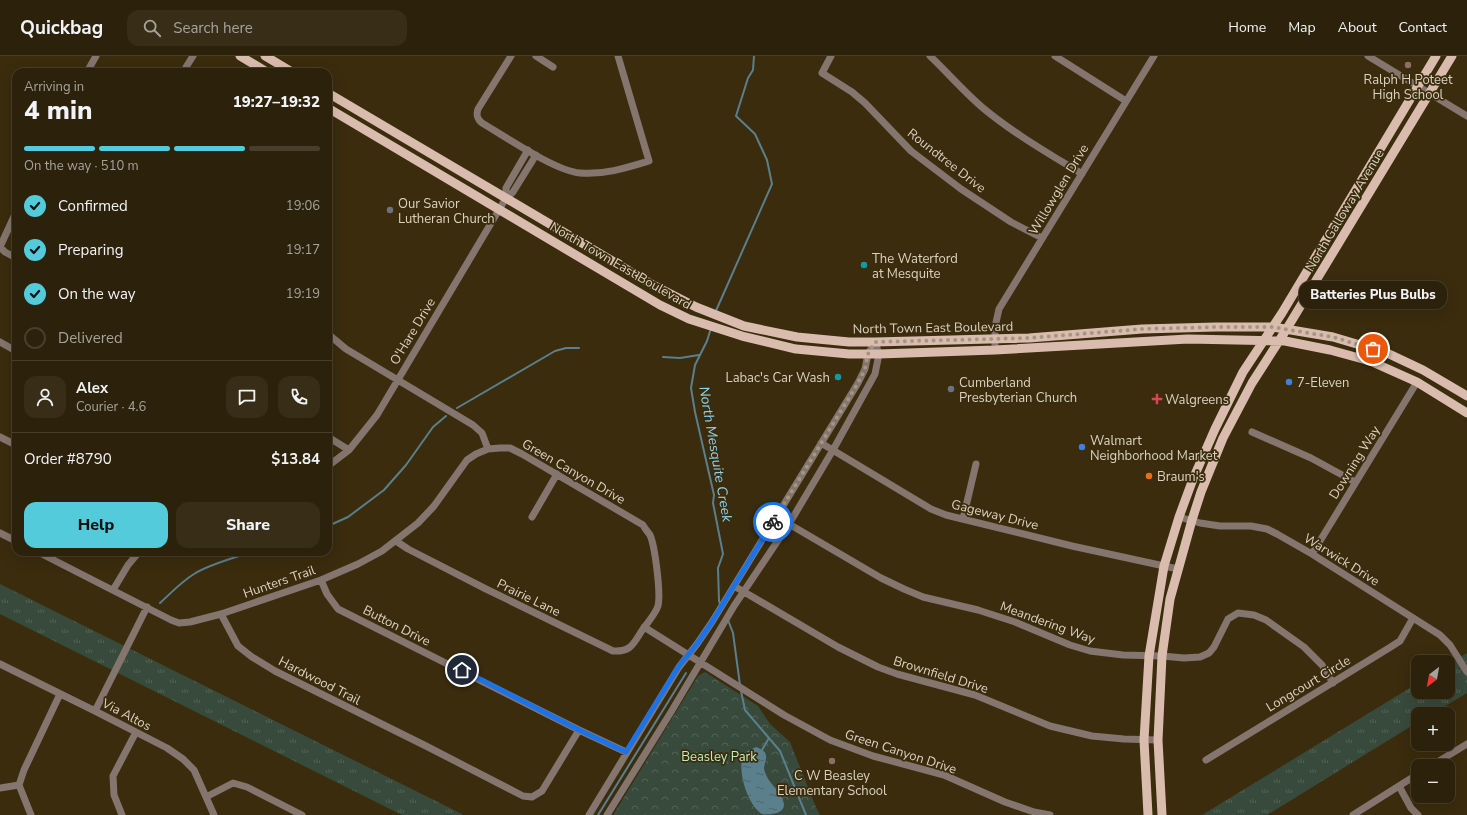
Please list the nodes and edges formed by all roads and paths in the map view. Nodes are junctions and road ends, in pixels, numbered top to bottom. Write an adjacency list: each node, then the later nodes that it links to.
1 (96, 56): 16 (street)
2 (193, 56): 17 (street)
3 (240, 56): 18 (main road)
4 (511, 56): 29 (street)
5 (536, 56): 15 (street)
6 (618, 56): 30 (street)
7 (831, 56): 38 (street, Roundtree Drive)
8 (930, 56): 33 (street)
9 (1055, 56): 24 (street)
10 (1154, 56): 24 (street, Willowglen Drive)
11 (1368, 56): 21 (street)
12 (1436, 56): 21 (main road, North Galloway Avenue)
13 (1452, 56): 22 (main road, North Galloway Avenue)
14 (268, 58): 19 (main road); 20 (main road)
15 (553, 67)
16 (89, 68)
17 (186, 68)
18 (260, 68)
19 (266, 68)
20 (285, 68)
21 (1418, 87): 22 (street); 31 (main road, North Galloway Avenue)
22 (1429, 94): 26 (street); 32 (main road, North Galloway Avenue)
23 (332, 95): 27 (main road, North Town East Boulevard)
24 (1126, 101): 33 (street, Willowglen Drive)
25 (332, 110): 28 (main road, North Town East Boulevard)
26 (1467, 116)
27 (406, 138): 28 (main road); 34 (main road, North Town East Boulevard)
28 (399, 150): 35 (main road, North Town East Boulevard)
29 (528, 150): 30 (street); 34 (street)
30 (536, 155): 34 (street)
31 (1373, 162): 32 (main road); 37 (main road, North Galloway Avenue)
32 (1384, 169): 39 (main road, North Galloway Avenue)
33 (1082, 174): 38 (street, Willowglen Drive)
34 (506, 198): 35 (street, O'Hare Drive); 45 (main road, North Town East Boulevard)
35 (499, 210): 54 (main road, North Town East Boulevard); 61 (street, O'Hare Drive)
36 (12, 221): 40 (street)
37 (1330, 234): 39 (main road); 41 (main road, North Galloway Avenue)
38 (1042, 238): 47 (street, Willowglen Drive)
39 (1340, 240): 43 (main road, North Galloway Avenue)
40 (12, 256)
41 (1272, 327): 42 (main road, North Town East Boulevard); 43 (main road, North Town East Boulevard); 50 (main road, North Galloway Avenue)
42 (1179, 328): 44 (main road, North Town East Boulevard); 48 (main road)
43 (1286, 330): 49 (main road, North Galloway Avenue); 56 (main road, North Town East Boulevard)
44 (1114, 331): 47 (main road, North Town East Boulevard); 53 (main road)
45 (775, 334): 52 (main road, North Town East Boulevard); 54 (main road)
46 (332, 337): 61 (street)
47 (994, 339): 52 (main road, North Town East Boulevard); 57 (street, Willowglen Drive)
48 (1179, 340): 50 (main road, North Town East Boulevard); 53 (main road, North Town East Boulevard)
49 (1278, 340): 50 (main road, North Town East Boulevard); 60 (main road, North Town East Boulevard); 67 (main road, North Galloway Avenue)
50 (1263, 341): 65 (main road, North Galloway Avenue)
51 (0, 342): 55 (street)
52 (875, 342): 58 (street); 59 (street)
53 (1115, 343): 57 (main road, North Town East Boulevard)
54 (774, 344): 58 (main road, North Town East Boulevard)
55 (12, 349)
56 (1373, 349): 60 (main road); 63 (main road, North Town East Boulevard)
57 (995, 350): 59 (main road, North Town East Boulevard)
58 (868, 354): 59 (main road, North Town East Boulevard); 71 (street)
59 (879, 354): 74 (street)
60 (1370, 361): 62 (main road, North Town East Boulevard)
61 (397, 380): 72 (street); 73 (street, O'Hare Drive)
62 (1417, 382): 64 (main road, North Town East Boulevard); 78 (street, Downing Way)
63 (1467, 396)
64 (1467, 412)
65 (1214, 431): 67 (main road); 81 (main road, North Galloway Avenue)
66 (1252, 432): 78 (street)
67 (1224, 435): 83 (main road, North Galloway Avenue)
68 (0, 437): 70 (street)
69 (332, 439): 73 (street)
70 (12, 443)
71 (821, 443): 74 (street, Gageway Drive); 80 (street)
72 (488, 449): 77 (street, Green Canyon Drive); 87 (street, Hunters Trail)
73 (349, 450): 75 (street, O'Hare Drive)
74 (833, 450): 82 (street, Gageway Drive); 84 (street)
75 (332, 463)
76 (976, 464): 82 (street)
77 (557, 474): 79 (street); 100 (street, Green Canyon Drive)
78 (1355, 482): 88 (street, Downing Way)
79 (532, 517)
80 (777, 517): 84 (street, Meandering Way); 94 (street)
81 (1179, 517): 83 (street, Warwick Drive); 91 (main road, North Galloway Avenue)
82 (963, 520): 91 (street, Gageway Drive)
83 (1192, 520): 88 (street, Warwick Drive); 92 (main road, North Galloway Avenue)
84 (789, 524): 96 (street); 102 (street, Meandering Way)
85 (0, 533): 86 (street)
86 (12, 539)
87 (396, 541): 93 (street, Hunters Trail); 100 (street, Prairie Lane)
88 (1312, 554): 99 (street, Warwick Drive)
89 (46, 556): 95 (street)
90 (136, 556): 95 (street)
91 (1164, 566): 92 (street, Gageway Drive); 102 (main road, North Galloway Avenue)
92 (1178, 569): 103 (main road, North Galloway Avenue)
93 (321, 580): 98 (street, Hunters Trail); 110 (street, Button Drive)
94 (734, 586): 96 (street, Brownfield Drive); 101 (street)
95 (113, 590): 97 (street)
96 (743, 592): 104 (street); 112 (street, Brownfield Drive)
97 (148, 607): 98 (street); 109 (street)
98 (221, 614): 110 (street, Hardwood Trail)
99 (1413, 618): 106 (street, Warwick Drive); 107 (street, Longcourt Circle)
100 (644, 627): 101 (street)
101 (688, 655): 104 (street); 115 (street)
102 (1149, 656): 103 (street, Meandering Way); 112 (main road, North Galloway Avenue)
103 (1162, 656): 107 (street, Meandering Way); 113 (main road, North Galloway Avenue)
104 (700, 662): 128 (street); 129 (street, Green Canyon Drive)
105 (0, 664): 108 (street, Via Altos)
106 (1467, 672)
107 (1333, 683): 117 (street, Longcourt Circle)
108 (60, 694): 109 (street, Via Altos); 119 (street)
109 (95, 710): 111 (street, Via Altos)
110 (579, 730): 115 (street, Button Drive)
111 (136, 732): 122 (street, Via Altos); 124 (street)
112 (1144, 740): 113 (street, Brownfield Drive); 130 (main road, North Galloway Avenue)
113 (1158, 740): 131 (main road, North Galloway Avenue)
114 (1467, 744): 116 (street)
115 (626, 752): 127 (street)
116 (1442, 759)
117 (1206, 760)
118 (1411, 778): 120 (street)
119 (19, 785): 121 (street); 123 (street)
120 (1399, 786): 132 (street); 133 (street)
121 (0, 788)
122 (206, 797): 125 (street, Via Altos); 126 (street)
123 (31, 815)
124 (122, 815)
125 (214, 815)
126 (302, 815)
127 (589, 815)
128 (607, 815)
129 (1050, 815)
130 (1148, 815)
131 (1162, 815)
132 (1353, 815)
133 (1418, 815)

